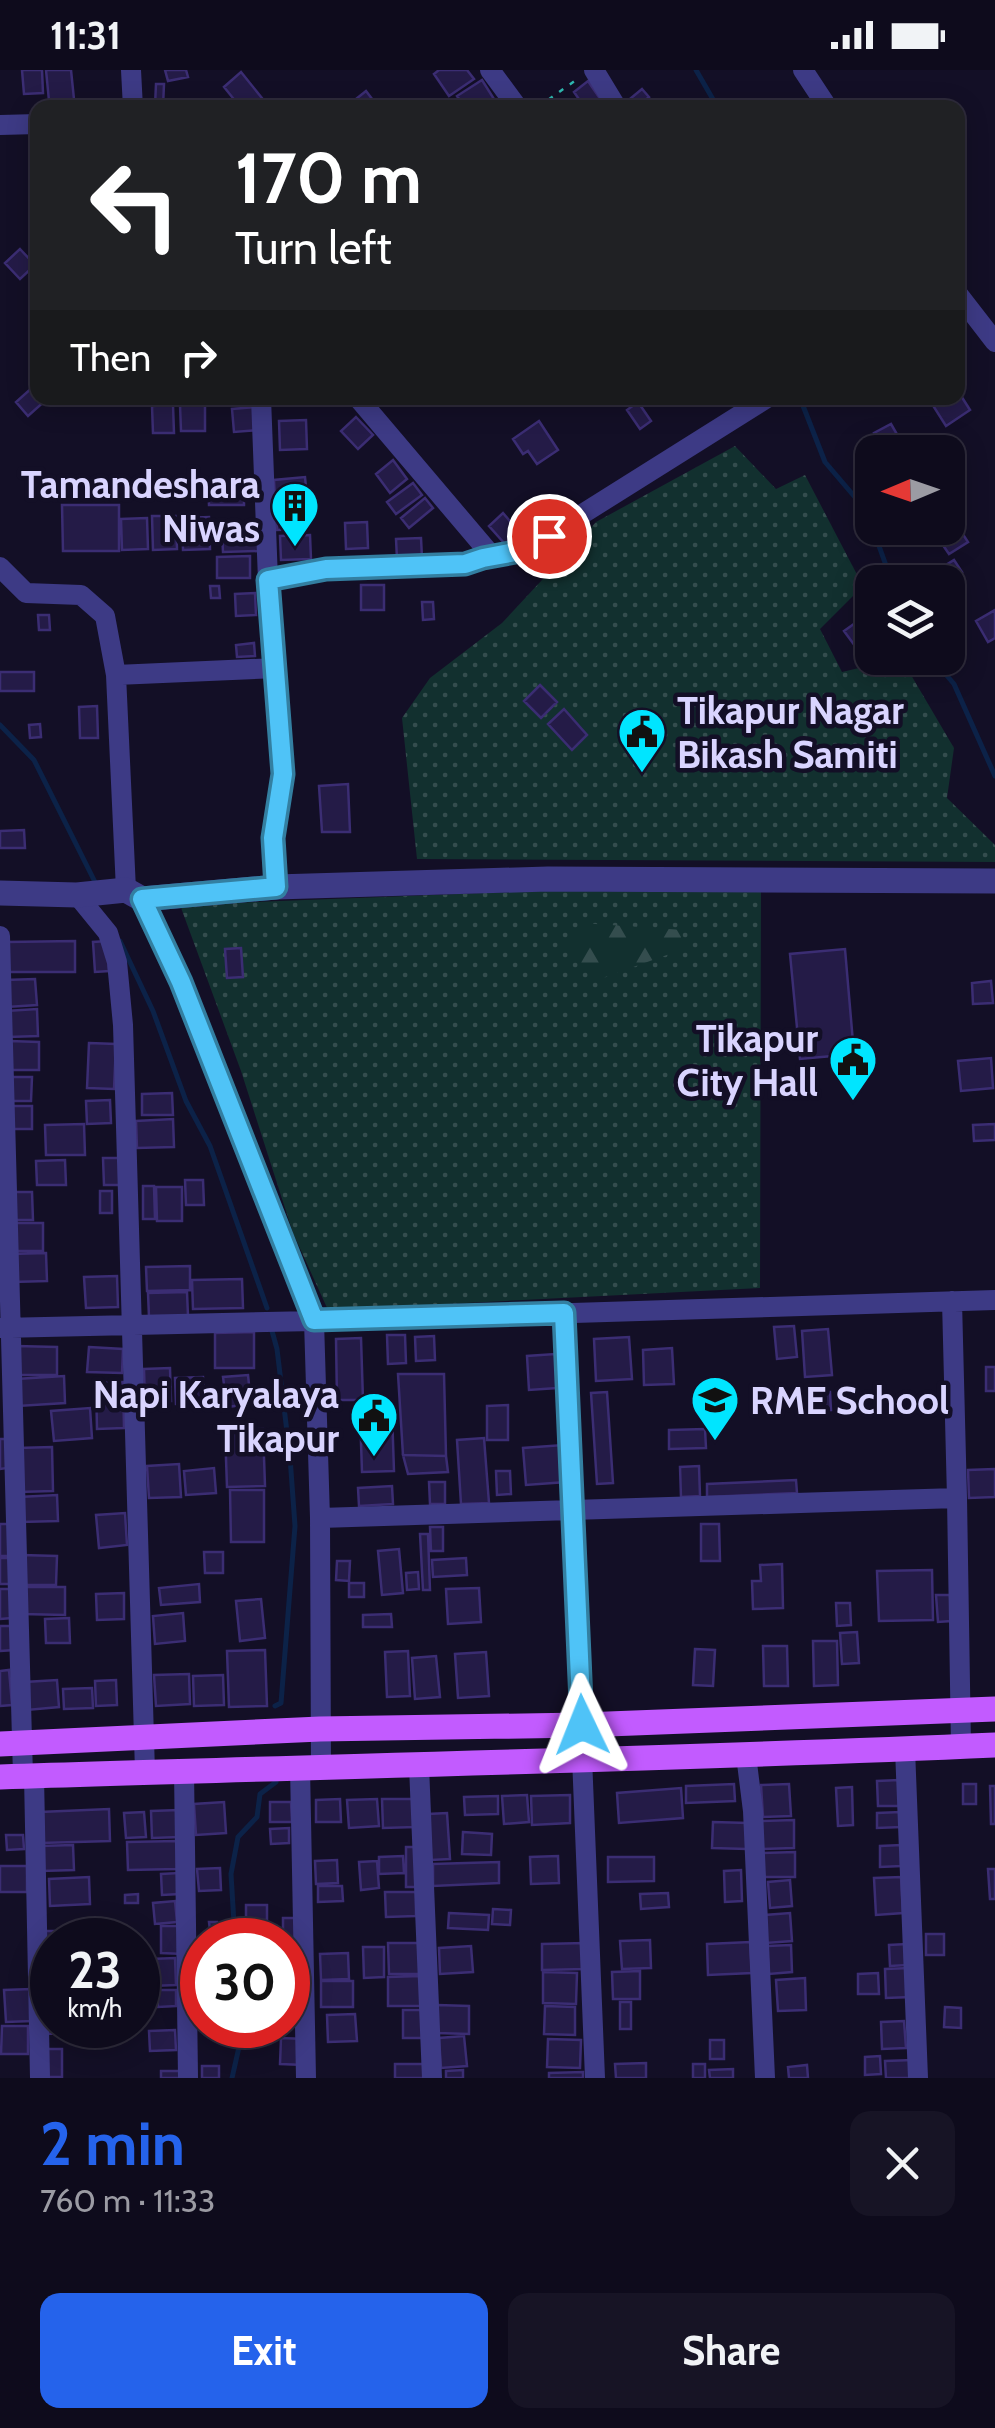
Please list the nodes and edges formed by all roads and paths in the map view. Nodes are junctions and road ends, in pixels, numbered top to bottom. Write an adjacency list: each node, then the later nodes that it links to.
1 (131, 70): 5 (street)
2 (490, 70): 6 (street)
3 (803, 70): 9 (street)
4 (586, 75): 7 (path); 8 (street)
5 (133, 100)
6 (512, 100)
7 (548, 100)
8 (609, 100)
9 (823, 100)
10 (30, 124): 11 (street)
11 (0, 125)
12 (965, 303): 13 (street)
13 (995, 342)
14 (261, 405): 19 (street)
15 (364, 405): 17 (street)
16 (736, 405): 17 (street)
17 (492, 556): 19 (street)
18 (0, 567): 21 (street)
19 (268, 580): 20 (street)
20 (276, 668): 21 (street); 23 (street)
21 (116, 674): 25 (street)
22 (995, 881): 23 (street)
23 (276, 887): 25 (street)
24 (0, 893): 26 (street)
25 (134, 894): 26 (street); 31 (street)
26 (77, 896): 32 (street)
27 (0, 936): 33 (street)
28 (952, 1300): 29 (street); 30 (street); 34 (street)
29 (995, 1300)
30 (564, 1313): 31 (street); 35 (street)
31 (314, 1320): 32 (street); 36 (street)
32 (131, 1325): 33 (street); 41 (street)
33 (5, 1327): 42 (street)
34 (957, 1498): 35 (street); 38 (street)
35 (574, 1511): 36 (street); 39 (street)
36 (320, 1518): 40 (street)
37 (995, 1709): 38 (main road)
38 (960, 1710): 39 (main road); 44 (street)
39 (582, 1725): 40 (main road); 47 (street)
40 (320, 1729): 41 (main road); 49 (street)
41 (144, 1739): 42 (main road); 51 (street)
42 (11, 1743): 52 (street)
43 (995, 1745): 44 (main road)
44 (961, 1746): 45 (main road)
45 (905, 1750): 46 (main road); 59 (street)
46 (746, 1756): 47 (main road); 58 (street)
47 (583, 1761): 48 (main road); 57 (street)
48 (419, 1766): 49 (main road); 56 (street)
49 (303, 1767): 50 (main road); 55 (street)
50 (184, 1770): 51 (main road); 54 (street)
51 (144, 1772): 52 (main road)
52 (19, 1776): 53 (street)
53 (40, 2078)
54 (188, 2078)
55 (306, 2078)
56 (432, 2078)
57 (595, 2078)
58 (766, 2078)
59 (918, 2078)

